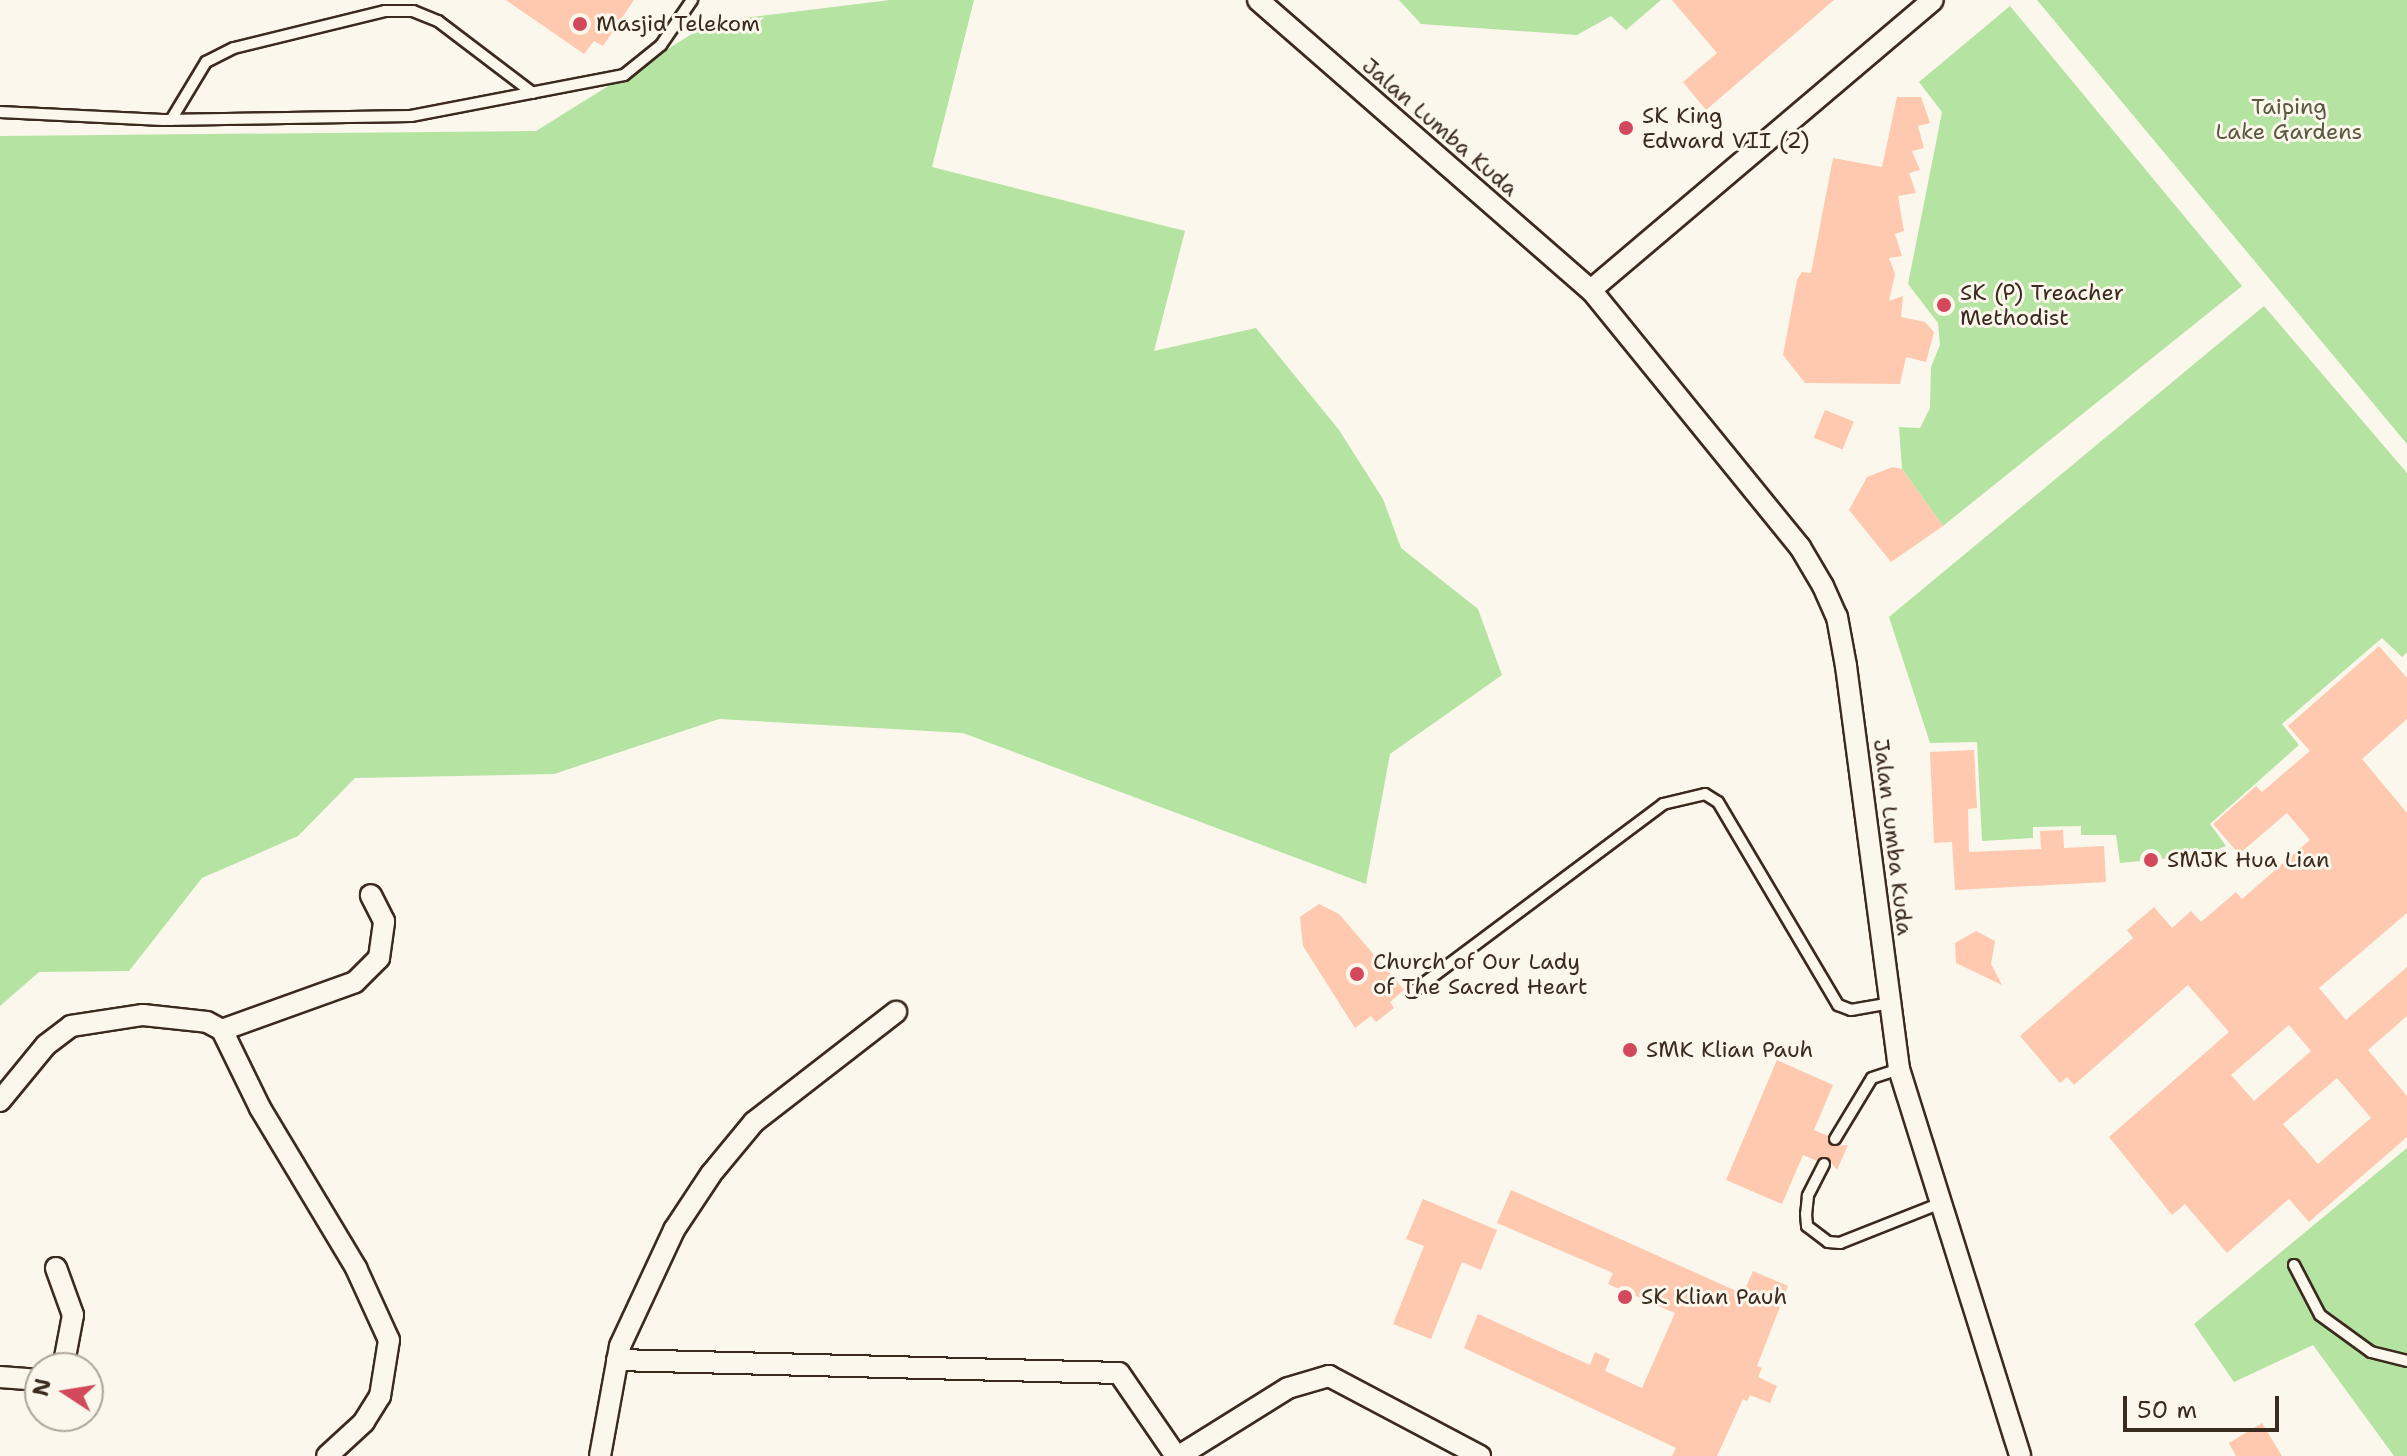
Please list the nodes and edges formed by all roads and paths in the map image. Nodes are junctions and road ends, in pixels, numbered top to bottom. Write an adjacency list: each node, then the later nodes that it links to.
1 (692, 0): 4 (lane)
2 (1258, 0): 7 (street, Jalan Lumba Kuda)
3 (1933, 0): 7 (street)
4 (533, 93): 6 (lane); 6 (lane)
5 (0, 112): 6 (lane)
6 (171, 120)
7 (1591, 290): 10 (street, Jalan Lumba Kuda)
8 (371, 895): 12 (street)
9 (1412, 992): 10 (lane)
10 (1890, 1003): 13 (street, Jalan Lumba Kuda)
11 (896, 1012): 21 (street)
12 (222, 1030): 14 (street); 25 (street)
13 (1899, 1069): 15 (lane); 17 (street, Jalan Lumba Kuda)
14 (0, 1101)
15 (1835, 1139)
16 (1824, 1164): 17 (lane)
17 (1941, 1203): 29 (street, Jalan Lumba Kuda)
18 (2294, 1265): 22 (lane)
19 (56, 1268): 20 (street)
20 (66, 1352)
21 (617, 1360): 26 (street); 27 (street)
22 (2407, 1361)
23 (0, 1377): 24 (street)
24 (24, 1381)
25 (327, 1456)
26 (600, 1456)
27 (1178, 1456): 28 (street)
28 (1480, 1456)
29 (2020, 1456)

